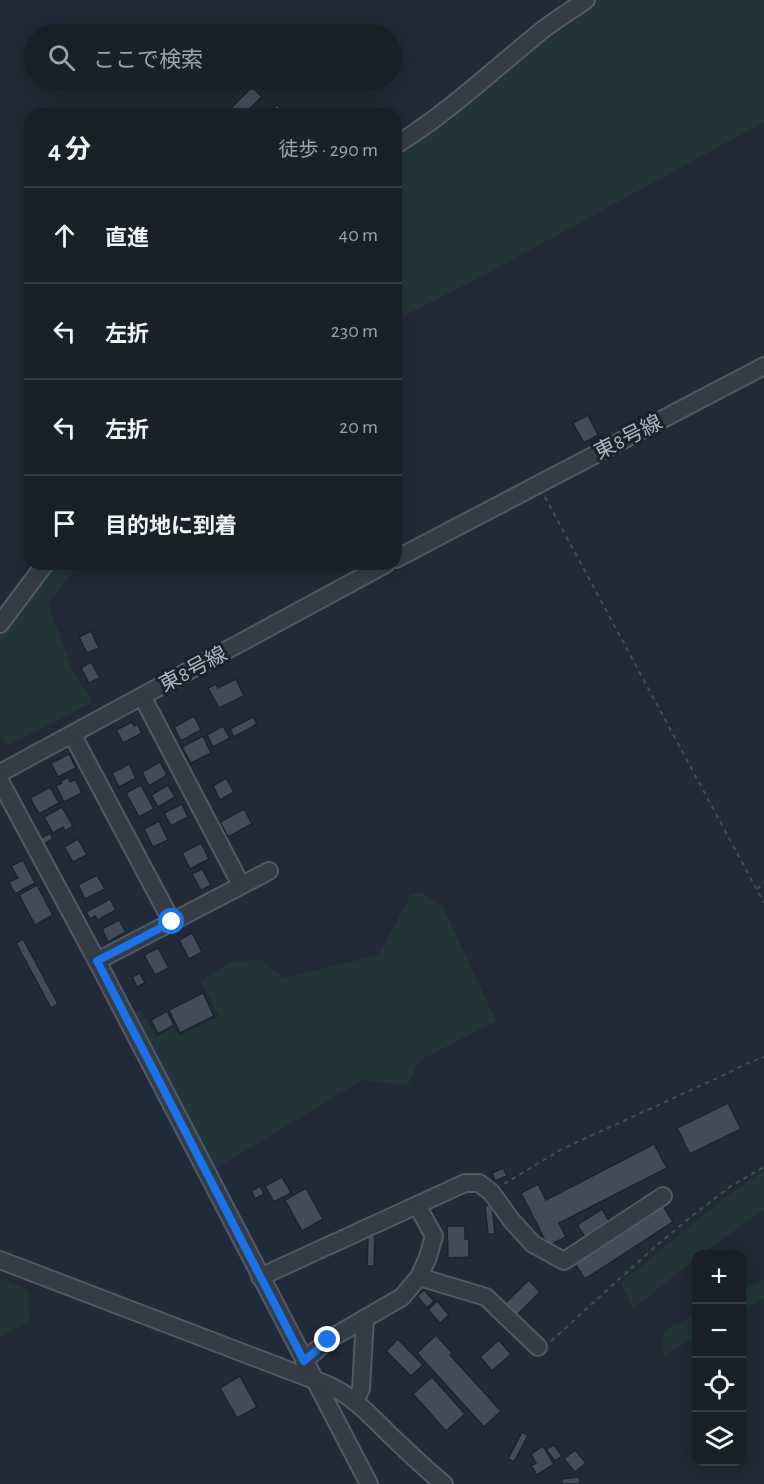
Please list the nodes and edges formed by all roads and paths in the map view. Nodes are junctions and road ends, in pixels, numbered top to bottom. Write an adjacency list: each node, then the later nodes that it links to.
1 (586, 0): 2 (street)
2 (402, 141)
3 (764, 366): 4 (street, 東8号線)
4 (538, 484): 5 (street, 東8号線); 16 (path)
5 (402, 556)
6 (40, 570): 8 (street)
7 (376, 570): 9 (street, 東8号線)
8 (0, 624)
9 (142, 696): 10 (street, 東8号線); 15 (street)
10 (72, 734): 11 (street, 東8号線); 18 (street)
11 (0, 773)
12 (0, 781): 19 (street)
13 (269, 871): 15 (street)
14 (764, 882): 16 (path)
15 (241, 885): 18 (street)
16 (757, 889): 17 (path)
17 (764, 903)
18 (172, 922): 19 (street)
19 (97, 961): 26 (street)
20 (764, 1057): 22 (path)
21 (764, 1167): 29 (path)
22 (491, 1192): 23 (street); 24 (street)
23 (663, 1196)
24 (417, 1205): 26 (street); 27 (street)
25 (0, 1260): 31 (street)
26 (260, 1277): 30 (street)
27 (419, 1277): 28 (street); 29 (street)
28 (365, 1318): 30 (street); 32 (street)
29 (538, 1347)
30 (304, 1361): 31 (street)
31 (314, 1380): 32 (street); 33 (street)
32 (355, 1401): 34 (street)
33 (369, 1484)
34 (444, 1484)

